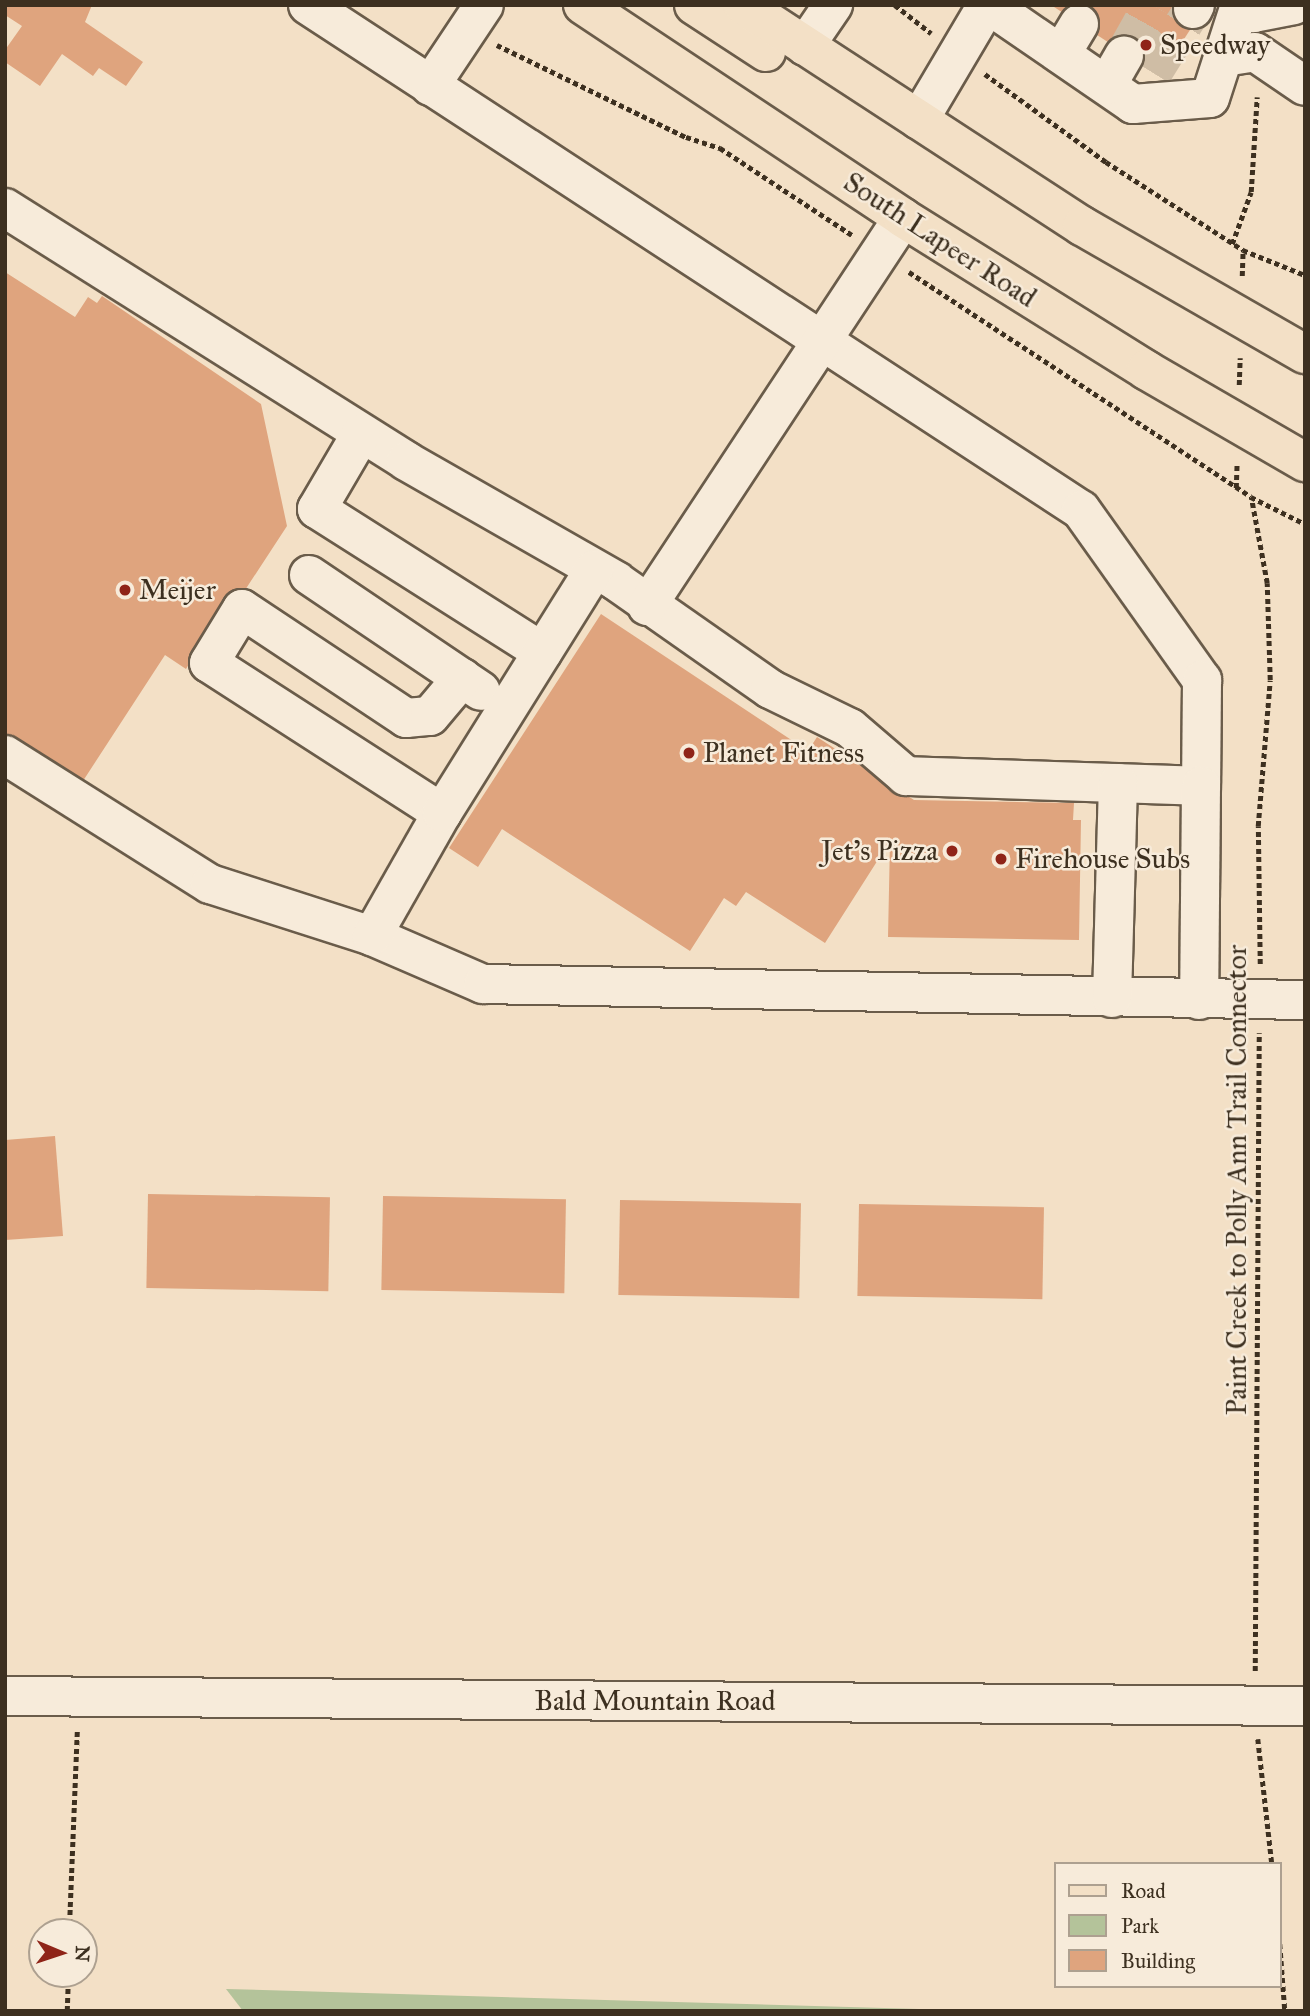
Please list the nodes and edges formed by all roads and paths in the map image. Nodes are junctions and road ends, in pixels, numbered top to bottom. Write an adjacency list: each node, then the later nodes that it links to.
1 (308, 5): 14 (street)
2 (484, 5): 14 (street)
3 (583, 5): 18 (main road, South Lapeer Road)
4 (694, 5): 16 (main road)
5 (743, 5): 11 (main road)
6 (833, 5): 11 (street)
7 (895, 5): 12 (path)
8 (1242, 5): 9 (street); 13 (street)
9 (1294, 5)
10 (1004, 10): 12 (street); 13 (street)
11 (805, 46): 16 (main road)
12 (957, 53): 16 (street); 19 (path)
13 (1240, 54): 15 (street); 19 (path)
14 (430, 86): 21 (street)
15 (1305, 86)
16 (929, 126): 22 (main road)
17 (5, 208): 23 (street)
18 (903, 218): 21 (street); 24 (main road, South Lapeer Road)
19 (1232, 244): 20 (path)
20 (1242, 250)
21 (823, 341): 30 (street); 36 (street)
22 (1305, 354)
23 (361, 434): 28 (street); 31 (street)
24 (1305, 462)
25 (1236, 488): 26 (path)
26 (1251, 497): 27 (path); 39 (path, Paint Creek to Polly Ann Trail Connector)
27 (1305, 524)
28 (594, 570): 30 (street); 31 (street)
29 (309, 575): 32 (street)
30 (646, 606): 35 (street)
31 (542, 652): 33 (street)
32 (462, 678): 33 (street); 37 (street)
33 (507, 709): 37 (street)
34 (5, 755): 38 (street)
35 (1118, 783): 36 (street); 40 (street)
36 (1201, 786): 41 (street)
37 (442, 813): 38 (street)
38 (372, 936): 40 (street)
39 (1259, 997): 41 (street); 42 (street); 45 (path, Paint Creek to Polly Ann Trail Connector)
40 (1112, 998): 41 (street)
41 (1199, 1000)
42 (1305, 1000)
43 (5, 1696): 44 (street, Bald Mountain Road)
44 (78, 1697): 45 (street, Bald Mountain Road); 48 (path)
45 (1255, 1705): 46 (street, Bald Mountain Road); 47 (path, Paint Creek to Polly Ann Trail Connector)
46 (1305, 1706)
47 (1272, 1862)
48 (70, 1918)
49 (1282, 1971): 52 (path)
50 (68, 1988): 51 (path)
51 (67, 2011)
52 (1285, 2011)

